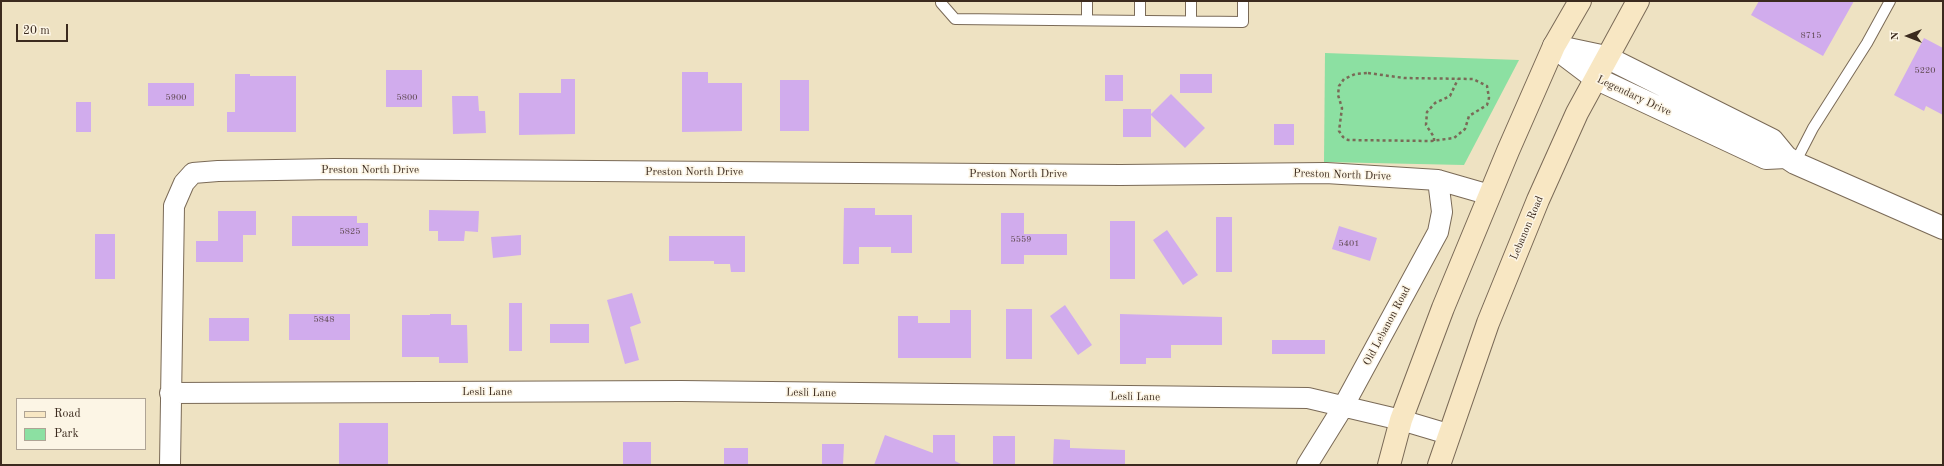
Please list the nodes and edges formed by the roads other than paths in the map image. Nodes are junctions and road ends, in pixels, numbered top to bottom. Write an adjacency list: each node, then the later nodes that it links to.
1 (941, 1): 9 (lane)
2 (1087, 1): 9 (lane)
3 (1140, 1): 10 (lane)
4 (1191, 1): 11 (lane)
5 (1243, 1): 11 (lane)
6 (1580, 1): 12 (main road)
7 (1638, 1): 13 (main road, Lebanon Road)
8 (1890, 1): 15 (lane)
9 (1087, 20): 10 (lane)
10 (1140, 21): 11 (lane)
11 (1191, 21)
12 (1554, 46): 13 (street, Legendary Drive); 14 (street, Legendary Drive); 17 (main road)
13 (1606, 58): 14 (main road, Lebanon Road); 15 (street, Legendary Drive)
14 (1595, 78): 15 (street, Legendary Drive); 22 (main road, Lebanon Road)
15 (1790, 160): 18 (street, Legendary Drive)
16 (1438, 180): 17 (street, Preston North Drive); 19 (street, Preston North Drive); 20 (street, Old Lebanon Road)
17 (1490, 195): 21 (main road)
18 (1943, 228)
19 (170, 393): 20 (street, Lesli Lane); 23 (street, Preston North Drive)
20 (1343, 407): 21 (street, Lesli Lane); 24 (street, Old Lebanon Road)
21 (1401, 420): 22 (street, Lesli Lane); 25 (main road)
22 (1448, 434): 26 (main road, Lebanon Road)
23 (170, 465)
24 (1307, 465)
25 (1389, 465)
26 (1439, 465)

